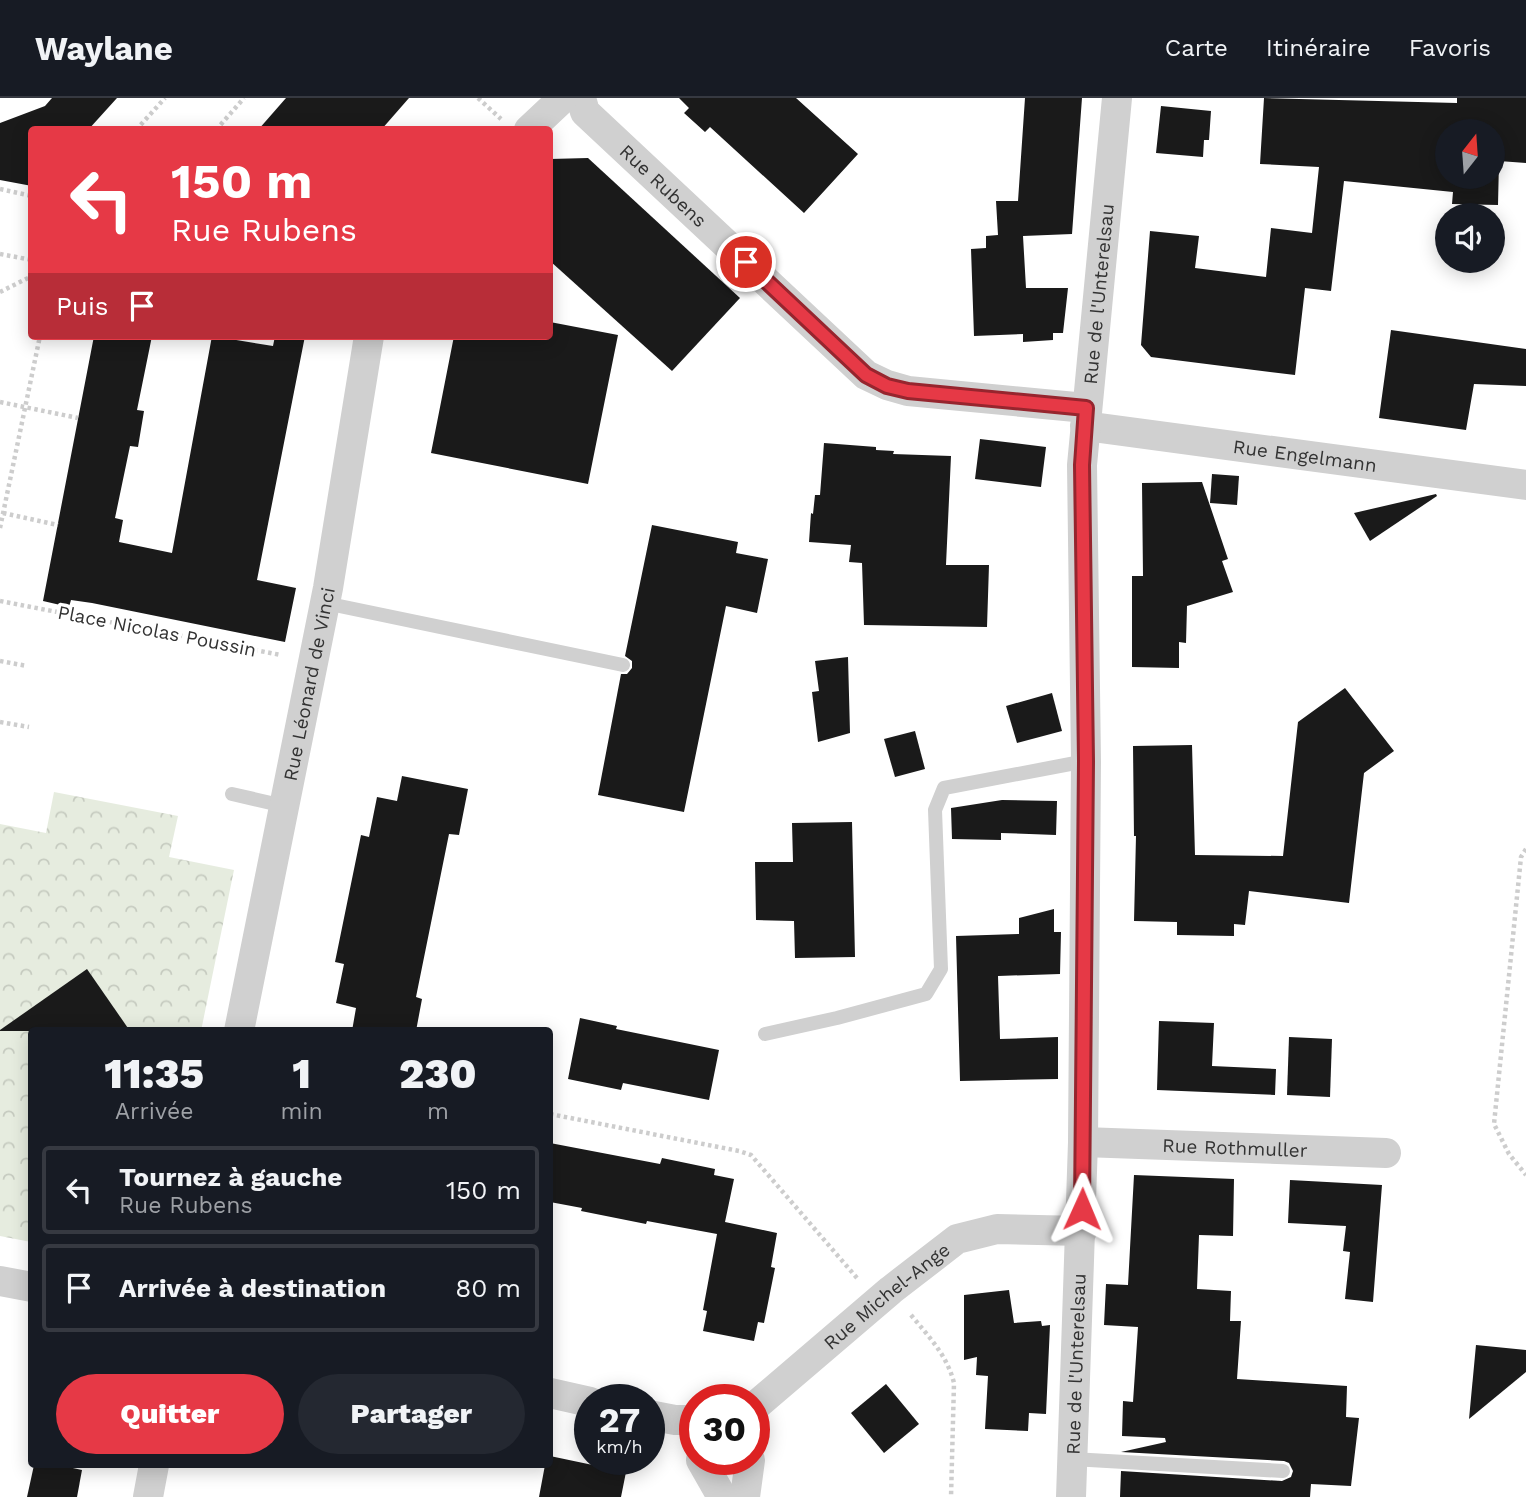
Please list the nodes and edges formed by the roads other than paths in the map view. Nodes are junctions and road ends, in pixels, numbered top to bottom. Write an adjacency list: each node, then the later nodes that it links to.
1 (563, 98): 4 (street)
2 (581, 98): 6 (street, Rue Rubens)
3 (1117, 98): 6 (street, Rue de l'Unterelsau)
4 (516, 125)
5 (368, 340): 8 (street, Rue Léonard de Vinci)
6 (1086, 417): 7 (street, Rue Engelmann); 10 (street, Rue de l'Unterelsau)
7 (1526, 485)
8 (325, 603): 9 (lane); 12 (street, Rue Léonard de Vinci)
9 (623, 664)
10 (1086, 761): 14 (lane); 15 (street, Rue de l'Unterelsau)
11 (232, 794): 12 (lane)
12 (284, 806): 13 (street, Rue Léonard de Vinci)
13 (240, 1027)
14 (765, 1034)
15 (1083, 1142): 16 (street, Rue Rothmuller); 17 (street, Rue de l'Unterelsau)
16 (1386, 1153)
17 (1082, 1230): 22 (street, Rue Michel-Ange); 23 (street, Rue de l'Unterelsau)
18 (0, 1280): 19 (street)
19 (28, 1286)
20 (553, 1394): 21 (street)
21 (574, 1398)
22 (770, 1400)
23 (1072, 1459): 25 (lane); 31 (street, Rue de l'Unterelsau)
24 (153, 1468): 28 (street)
25 (1283, 1471)
26 (710, 1475): 29 (street)
27 (748, 1475): 30 (street)
28 (148, 1497)
29 (722, 1497)
30 (745, 1497)
31 (1070, 1497)

